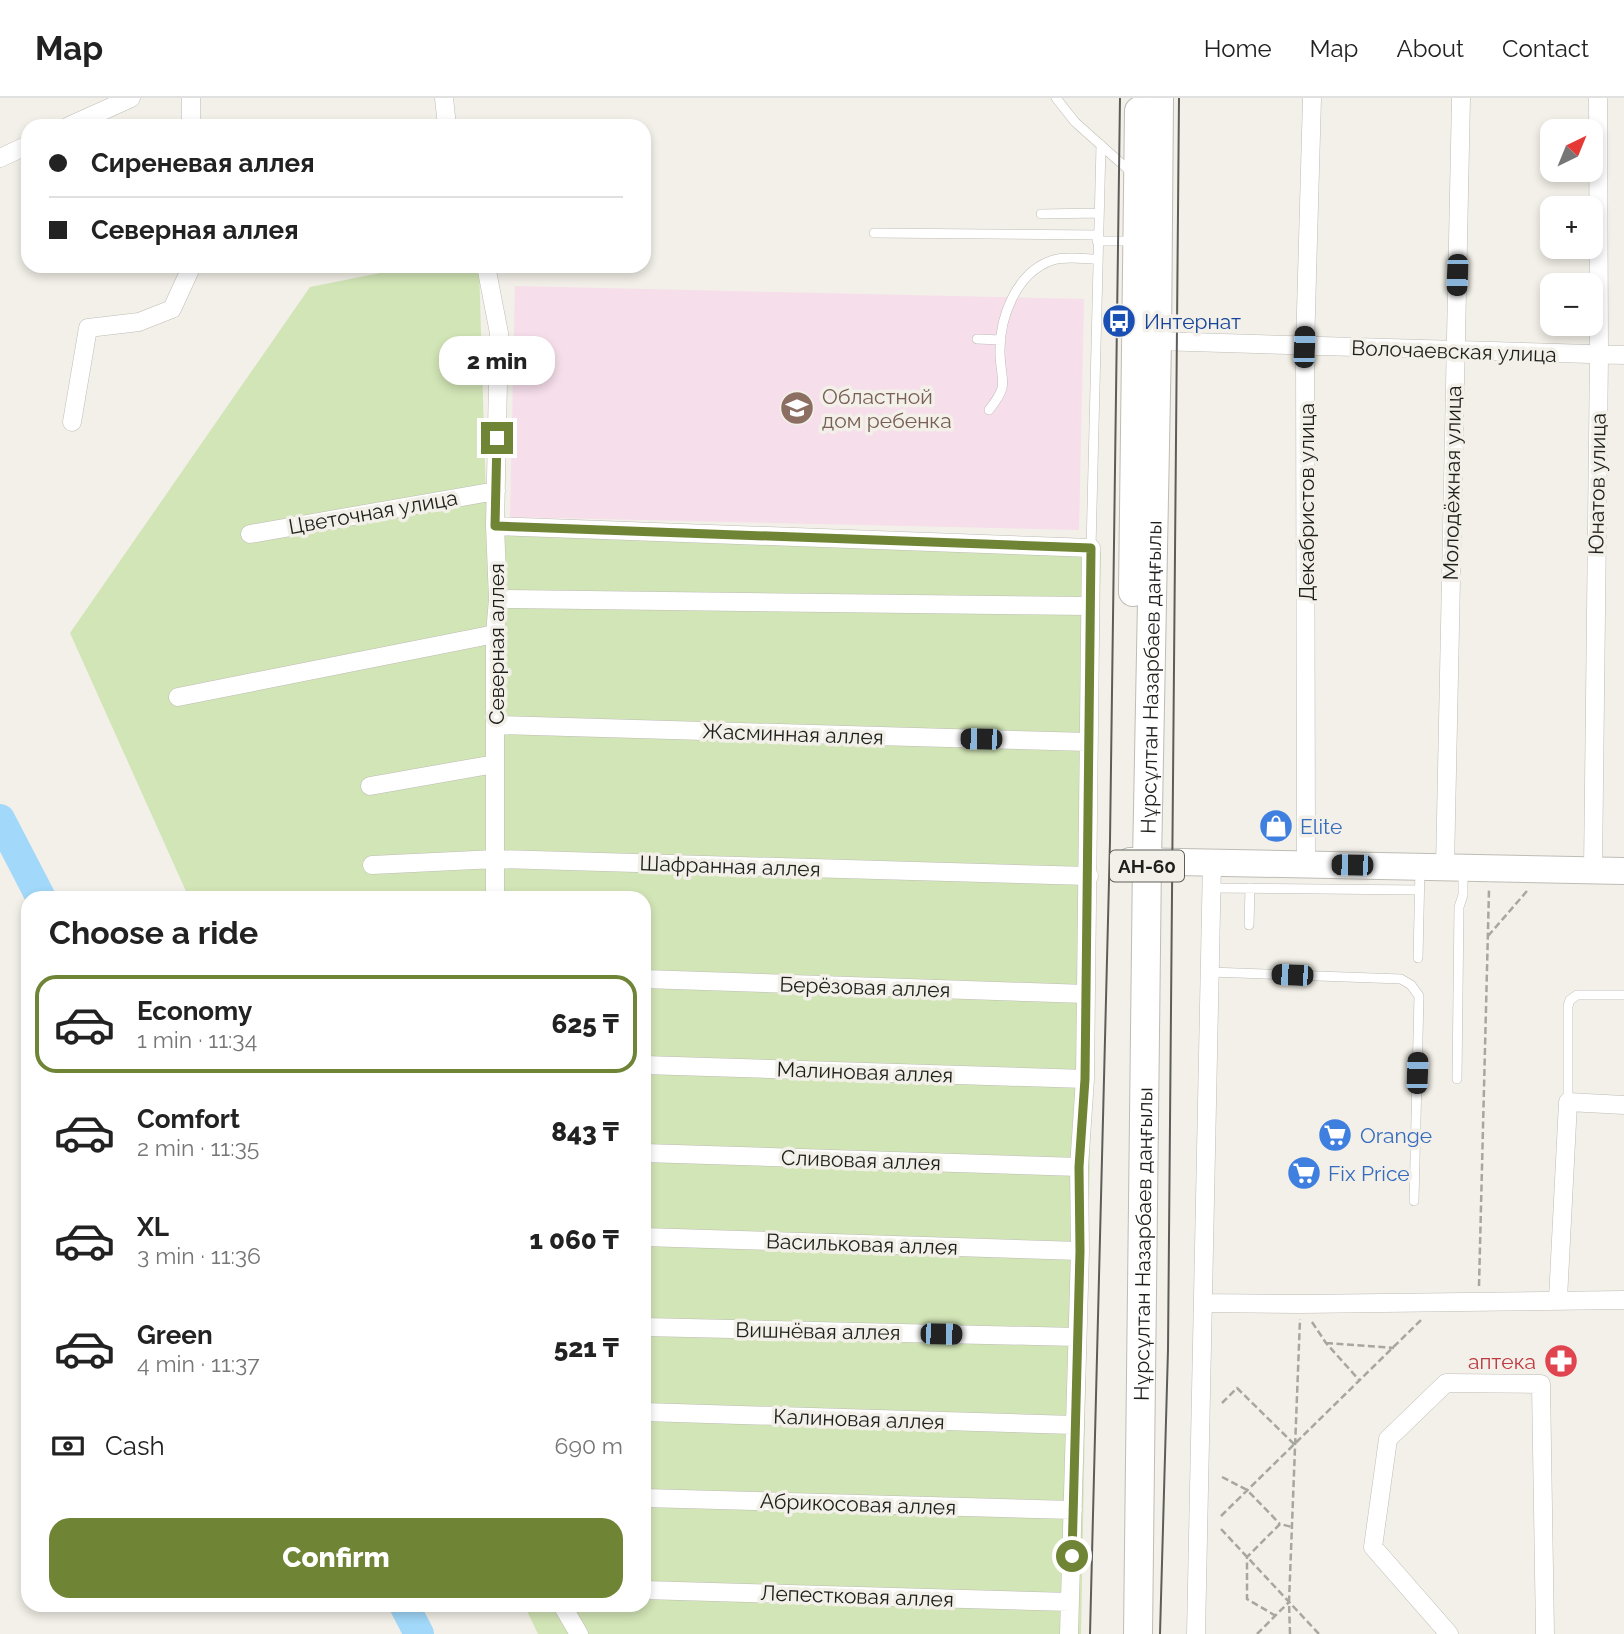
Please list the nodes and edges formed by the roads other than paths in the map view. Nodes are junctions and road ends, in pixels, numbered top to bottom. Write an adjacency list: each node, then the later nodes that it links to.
1 (131, 98): 10 (street)
2 (191, 98): 11 (street)
3 (444, 98): 12 (street)
4 (1056, 98): 13 (lane)
5 (1140, 98): 16 (main road, Нұрсұлтан Назарбаев даңғылы / АН-60)
6 (1159, 98): 27 (main road, Нұрсұлтан Назарбаев даңғылы / АН-60)
7 (1312, 98): 28 (street, Декабристов улица)
8 (1461, 98): 29 (street, Молодёжная улица)
9 (1598, 98): 30 (street, Юнатов улица)
10 (84, 119)
11 (191, 119)
12 (446, 119)
13 (1101, 145): 16 (lane); 17 (lane)
14 (21, 148): 15 (street)
15 (0, 158)
16 (1138, 179): 21 (main road, Нұрсұлтан Назарбаев даңғылы / АН-60)
17 (1098, 212): 18 (lane); 20 (lane)
18 (1041, 214)
19 (874, 233): 20 (lane)
20 (1098, 238): 21 (lane); 22 (lane)
21 (1139, 241): 47 (main road, Нұрсұлтан Назарбаев даңғылы / АН-60)
22 (1097, 259): 26 (lane); 37 (lane)
23 (189, 273): 33 (street)
24 (487, 273): 34 (street, Северная аллея)
25 (977, 339): 26 (lane)
26 (1001, 340): 32 (lane)
27 (1157, 341): 28 (street, Волочаевская улица); 47 (main road, Нұрсұлтан Назарбаев даңғылы / АН-60)
28 (1304, 347): 29 (street, Волочаевская улица); 48 (street, Декабристов улица)
29 (1455, 351): 30 (street, Волочаевская улица); 52 (street, Молодёжная улица)
30 (1599, 355): 31 (street, Волочаевская улица); 50 (street, Юнатов улица)
31 (1624, 355)
32 (989, 410)
33 (72, 422)
34 (496, 491): 35 (street, Северная аллея); 36 (street, Цветочная улица)
35 (495, 526): 37 (street); 38 (street, Северная аллея)
36 (250, 534)
37 (1091, 548): 39 (street)
38 (498, 599): 39 (street); 40 (street, Северная аллея)
39 (1089, 606): 43 (street)
40 (495, 634): 41 (street); 42 (street, Северная аллея)
41 (178, 697)
42 (496, 725): 43 (street, Жасминная аллея); 44 (street, Северная аллея)
43 (1088, 742): 54 (street)
44 (495, 764): 45 (street); 46 (street, Северная аллея)
45 (370, 786)
46 (496, 859): 49 (street, Шафранная аллея); 54 (street, Шафранная аллея); 56 (street, Северная аллея)
47 (1139, 861): 53 (street); 87 (main road, Нұрсұлтан Назарбаев даңғылы / АН-60); 88 (main road, Нұрсұлтан Назарбаев даңғылы / АН-60)
48 (1306, 864): 52 (street); 53 (street)
49 (372, 865)
50 (1593, 870): 51 (street); 52 (street)
51 (1624, 871)
52 (1437, 873): 55 (lane); 58 (lane); 65 (lane)
53 (1211, 875): 55 (lane); 59 (street)
54 (1089, 876): 61 (street)
55 (1250, 888): 57 (lane)
56 (495, 891)
57 (1250, 925)
58 (1418, 958)
59 (1210, 972): 70 (lane); 75 (street)
60 (651, 979): 61 (street, Берёзовая аллея)
61 (1086, 994): 64 (street)
62 (1624, 995): 66 (lane)
63 (651, 1065): 64 (street, Малиновая аллея)
64 (1085, 1079): 69 (street)
65 (1457, 1079)
66 (1569, 1102): 67 (street); 73 (street)
67 (1624, 1105)
68 (651, 1153): 69 (street, Сливовая аллея)
69 (1079, 1167): 72 (street)
70 (1414, 1201)
71 (651, 1237): 72 (street, Васильковая аллея)
72 (1080, 1251): 77 (street)
73 (1558, 1299): 74 (street); 75 (street)
74 (1624, 1300)
75 (1205, 1303): 89 (street)
76 (651, 1327): 77 (street, Вишнёвая аллея)
77 (1076, 1337): 79 (street)
78 (651, 1412): 79 (street, Калиновая аллея)
79 (1073, 1425): 81 (street)
80 (651, 1498): 81 (street, Абрикосовая аллея)
81 (1073, 1510): 83 (street)
82 (651, 1590): 83 (street, Лепестковая аллея)
83 (1070, 1602): 86 (street)
84 (566, 1612): 85 (street)
85 (579, 1634)
86 (1069, 1634)
87 (1121, 1634)
88 (1138, 1634)
89 (1196, 1634)
90 (1449, 1634): 91 (street)
91 (1545, 1634)

